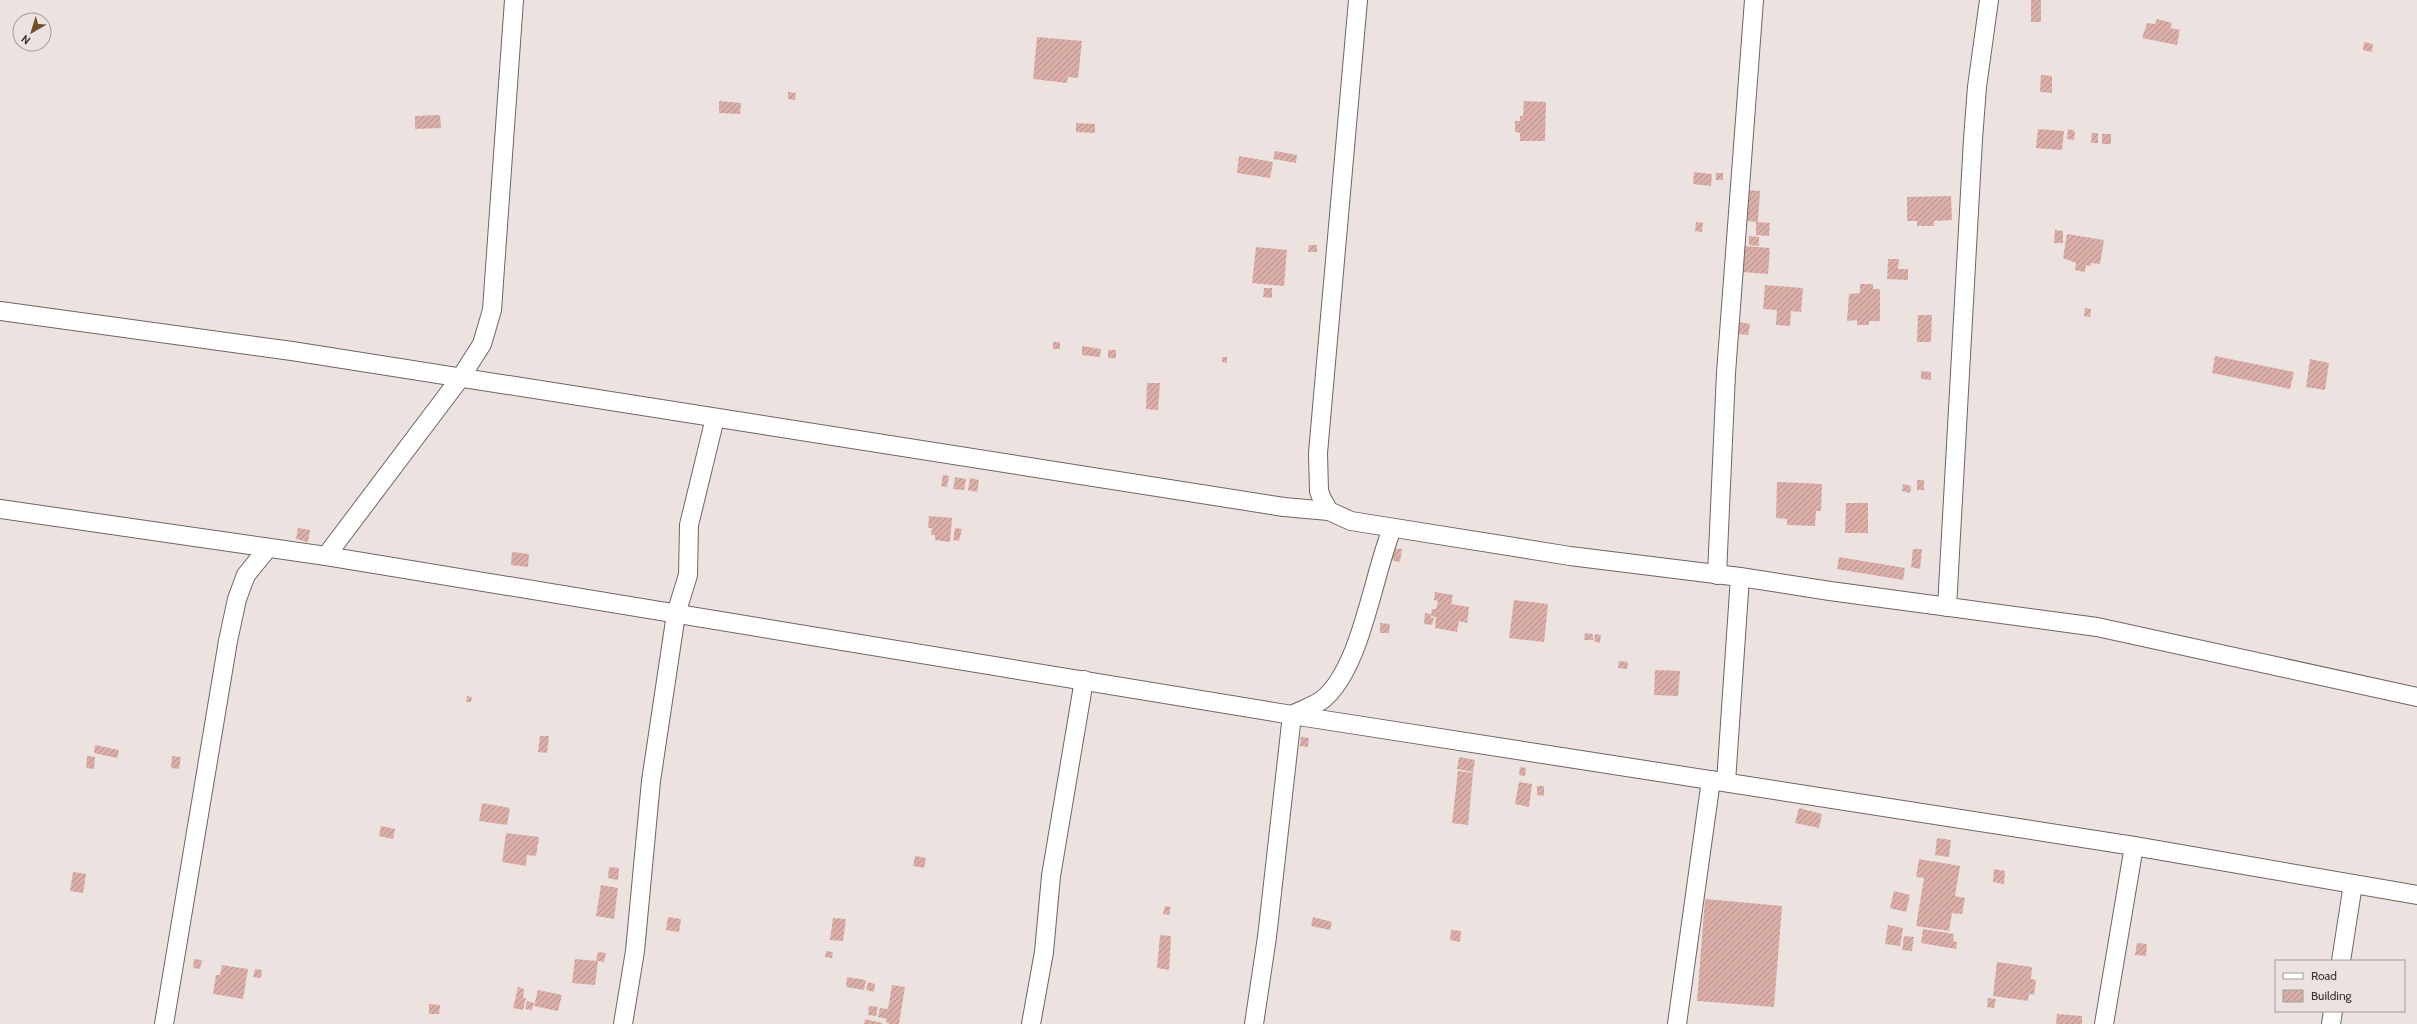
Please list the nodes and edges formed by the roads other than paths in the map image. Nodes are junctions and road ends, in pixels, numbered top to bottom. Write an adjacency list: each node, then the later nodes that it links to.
1 (514, 0): 6 (street)
2 (1358, 0): 9 (street)
3 (1754, 0): 13 (street)
4 (1989, 0): 15 (street)
5 (0, 311): 6 (street)
6 (461, 378): 7 (street); 12 (street)
7 (715, 418): 9 (street); 16 (street)
8 (0, 509): 11 (street)
9 (1329, 511): 10 (street)
10 (1392, 529): 13 (street); 19 (street)
11 (268, 548): 12 (street); 26 (street)
12 (326, 556): 16 (street)
13 (1717, 575): 14 (street)
14 (1740, 577): 15 (street); 20 (street)
15 (1947, 607): 18 (street)
16 (676, 614): 17 (street); 27 (street)
17 (1084, 680): 19 (street); 28 (street)
18 (2417, 697)
19 (1292, 715): 20 (street); 29 (street)
20 (1718, 781): 21 (street); 30 (street)
21 (2134, 846): 22 (street); 31 (street)
22 (2353, 884): 23 (street); 24 (street)
23 (2417, 895)
24 (2341, 960)
25 (2333, 1012): 32 (street)
26 (164, 1024)
27 (623, 1024)
28 (1031, 1024)
29 (1254, 1024)
30 (1677, 1024)
31 (2104, 1024)
32 (2331, 1024)

